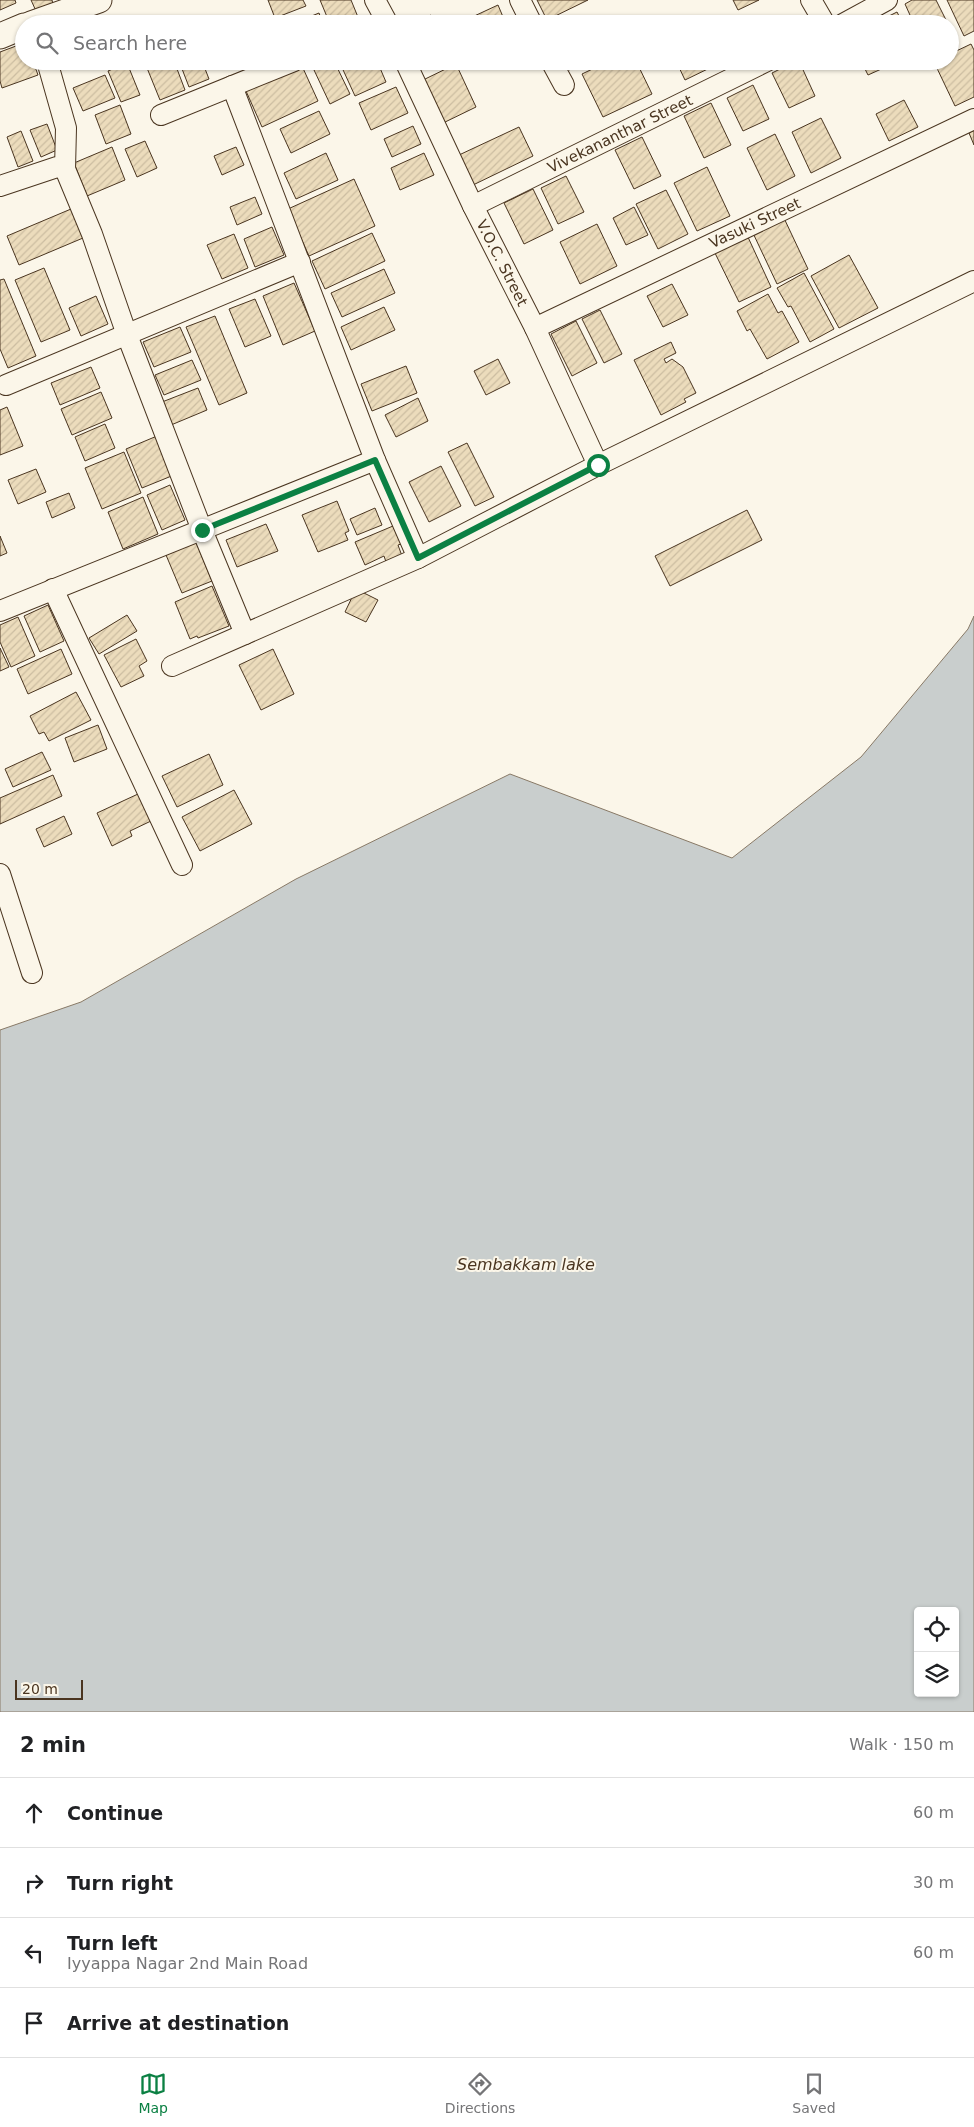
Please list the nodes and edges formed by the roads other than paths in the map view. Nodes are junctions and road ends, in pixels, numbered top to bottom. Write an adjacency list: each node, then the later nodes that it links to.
1 (99, 0): 6 (street)
2 (375, 0): 7 (street)
3 (520, 0): 8 (street)
4 (811, 0): 9 (street)
5 (887, 0): 10 (street)
6 (56, 15)
7 (382, 15)
8 (528, 15)
9 (820, 15)
10 (859, 15)
11 (15, 30): 12 (street)
12 (0, 36)
13 (50, 70): 22 (street)
14 (272, 70): 19 (street)
15 (409, 70): 24 (street, V.O.C. Street)
16 (556, 70): 18 (street)
17 (749, 70): 24 (street, Vivekananthar Street)
18 (564, 85)
19 (232, 86): 20 (street); 25 (street)
20 (161, 115)
21 (974, 119): 27 (street, Vasuki Street)
22 (65, 169): 23 (street); 28 (street)
23 (0, 186)
24 (473, 206): 27 (street, V.O.C. Street)
25 (300, 262): 28 (street); 30 (street)
26 (974, 281): 31 (street)
27 (535, 328): 31 (street, V.O.C. Street)
28 (126, 335): 29 (street); 32 (street)
29 (6, 385)
30 (375, 460): 32 (street); 33 (street)
31 (598, 465): 33 (street)
32 (202, 530): 34 (street); 36 (street)
33 (418, 558): 36 (street)
34 (53, 589): 35 (street); 38 (street)
35 (0, 611)
36 (245, 634): 37 (street)
37 (172, 666)
38 (182, 865)
39 (0, 874): 40 (street)
40 (32, 973)

